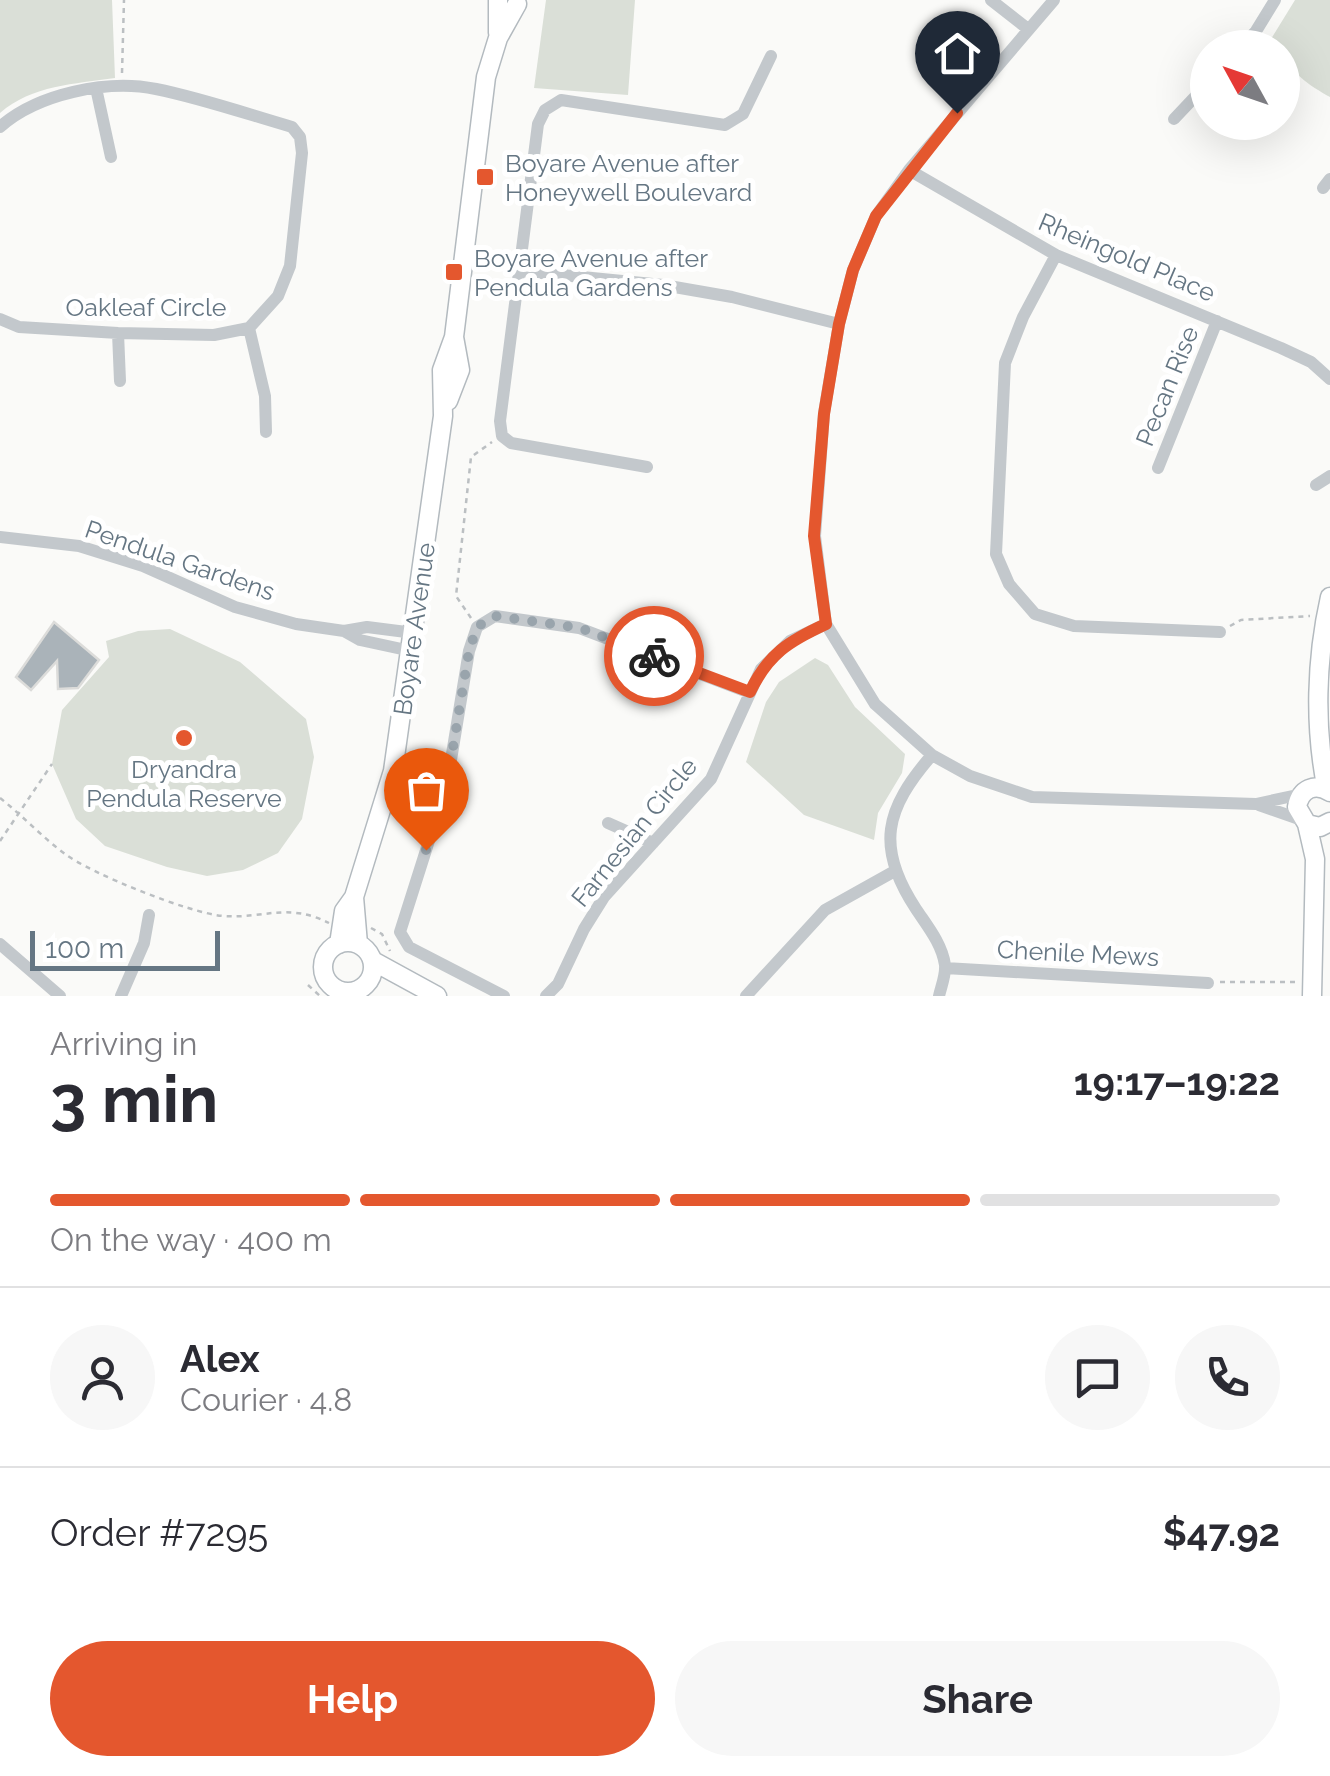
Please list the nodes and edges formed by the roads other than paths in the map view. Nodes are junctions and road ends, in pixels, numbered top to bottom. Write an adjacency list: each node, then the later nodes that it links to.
1 (992, 0): 5 (street)
2 (1054, 0): 5 (street)
3 (1275, 0): 6 (street)
4 (509, 1): 32 (street, Boyare Avenue)
5 (1028, 28): 13 (street)
6 (1257, 30)
7 (771, 56): 15 (street)
8 (96, 88): 11 (street, Oakleaf Circle); 12 (street); 19 (street, Oakleaf Circle)
9 (1190, 103): 10 (street)
10 (1174, 120)
11 (0, 127)
12 (111, 157)
13 (910, 170): 14 (street, Rheingold Place); 18 (street)
14 (1056, 255): 17 (street, Rheingold Place); 31 (street)
15 (521, 270): 18 (street); 24 (street)
16 (0, 320): 20 (street, Oakleaf Circle)
17 (1217, 320): 21 (street, Rheingold Place); 25 (street, Pecan Rise)
18 (839, 324): 30 (street)
19 (249, 328): 20 (street, Oakleaf Circle); 23 (street)
20 (118, 333): 22 (street)
21 (1330, 379)
22 (120, 381)
23 (266, 432)
24 (646, 467)
25 (1158, 468)
26 (1330, 476): 27 (street)
27 (1316, 485)
28 (0, 537): 32 (street, Pendula Gardens)
29 (1328, 606): 34 (street)
30 (826, 624): 33 (street, Farnesian Circle); 35 (street)
31 (1220, 632)
32 (413, 642): 47 (street, Boyare Avenue)
33 (750, 692): 42 (street, Farnesian Circle); 59 (street)
34 (1320, 752): 36 (street); 37 (street)
35 (932, 754): 38 (street); 44 (street)
36 (1305, 791): 37 (street); 38 (street); 39 (street)
37 (1329, 791)
38 (1256, 804): 39 (street)
39 (1304, 822): 41 (street); 43 (street)
40 (608, 823): 42 (street)
41 (1328, 823): 43 (street)
42 (652, 843): 60 (street, Farnesian Circle)
43 (1315, 859): 53 (street)
44 (893, 872): 49 (street); 61 (street)
45 (149, 916): 57 (street)
46 (0, 944): 56 (street)
47 (348, 944): 48 (street); 54 (street)
48 (372, 961): 50 (street); 51 (street)
49 (945, 968): 52 (street, Chenile Mews); 62 (street)
50 (368, 982): 51 (street); 55 (street)
51 (408, 983): 58 (street)
52 (1208, 983)
53 (1312, 988)
54 (317, 990): 55 (street)
55 (341, 994)
56 (60, 996)
57 (121, 996)
58 (437, 996)
59 (504, 996)
60 (546, 996)
61 (746, 996)
62 (939, 996)

